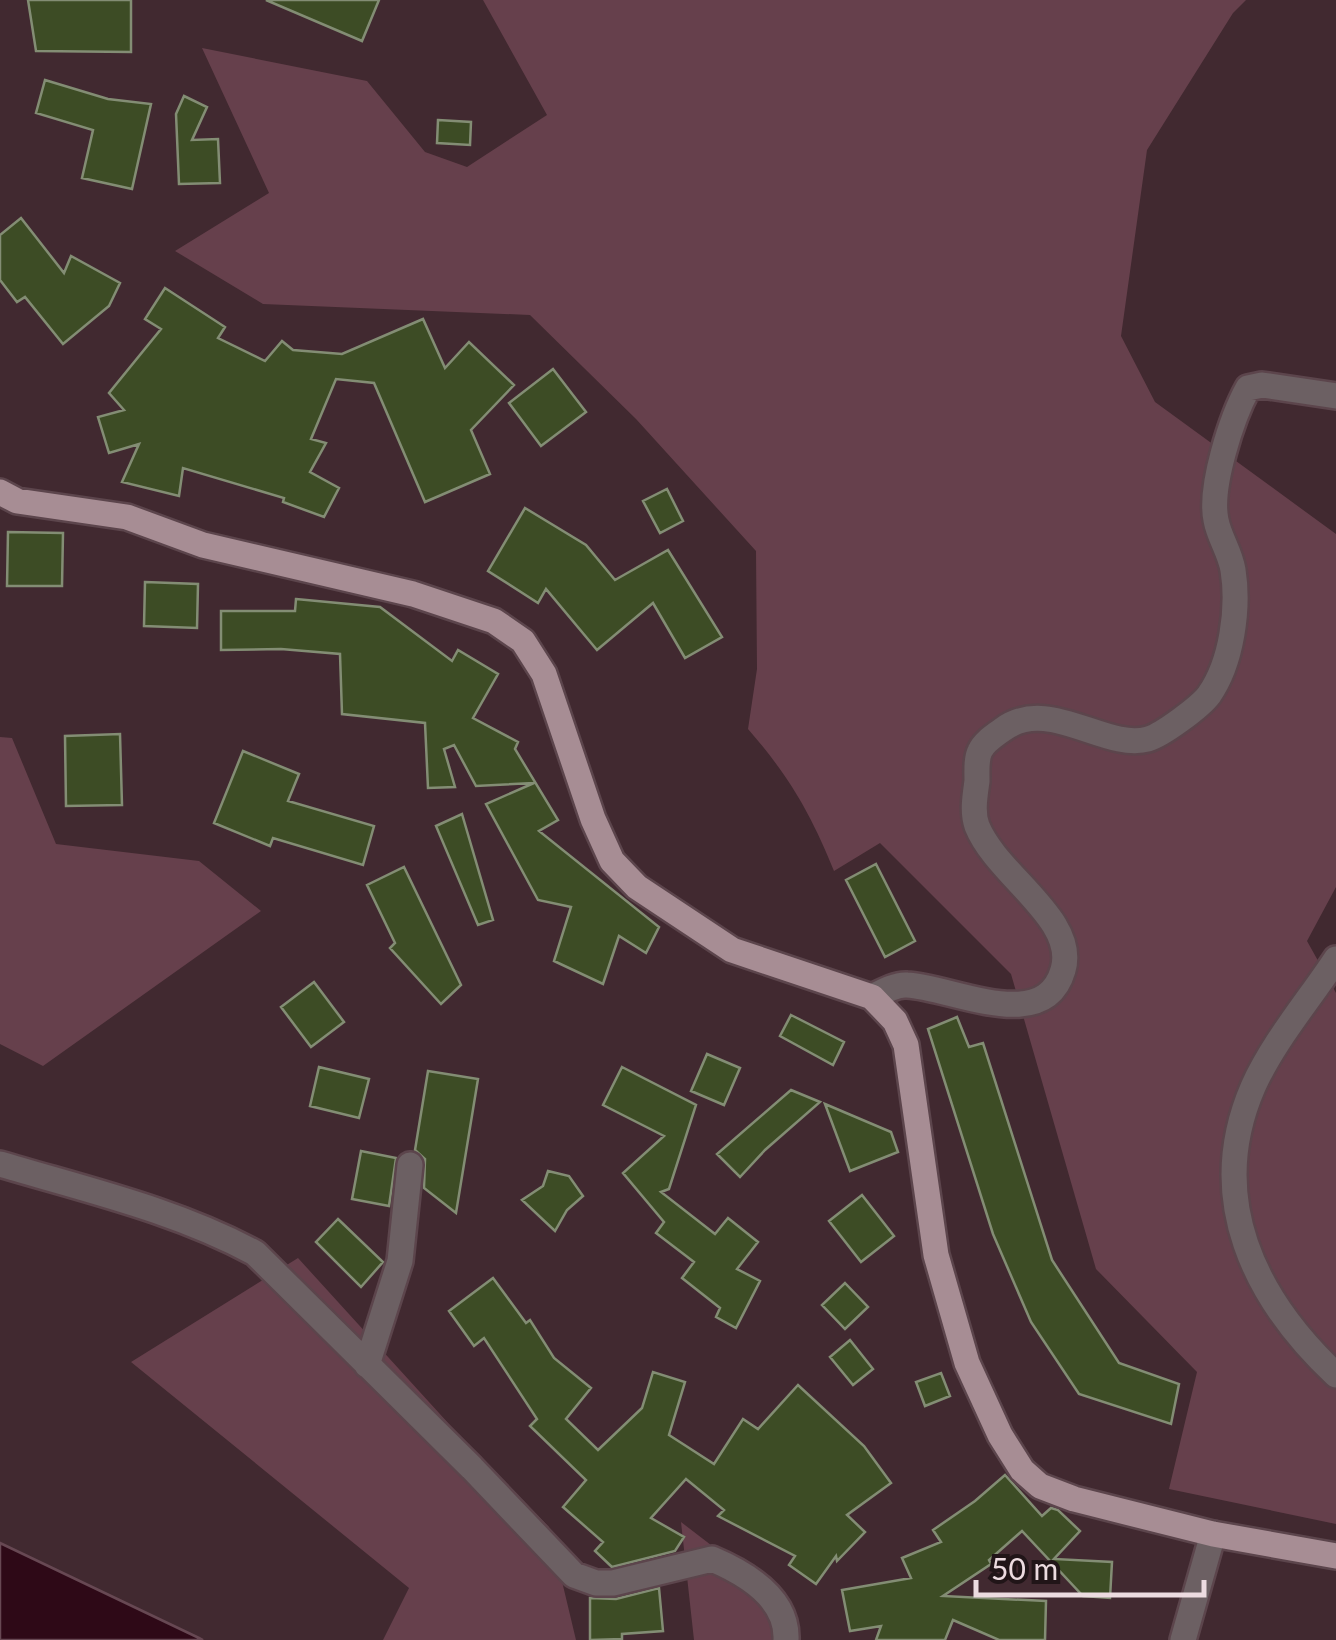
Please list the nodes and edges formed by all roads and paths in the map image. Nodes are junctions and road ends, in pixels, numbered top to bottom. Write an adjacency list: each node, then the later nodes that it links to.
1 (1336, 396): 4 (street)
2 (0, 492): 4 (main road)
3 (1336, 958): 8 (street)
4 (872, 996): 9 (main road)
5 (0, 1164): 7 (street)
6 (410, 1165): 7 (street)
7 (367, 1365): 11 (street)
8 (1336, 1375)
9 (1213, 1534): 10 (main road); 12 (street)
10 (1336, 1556)
11 (786, 1640)
12 (1183, 1640)

